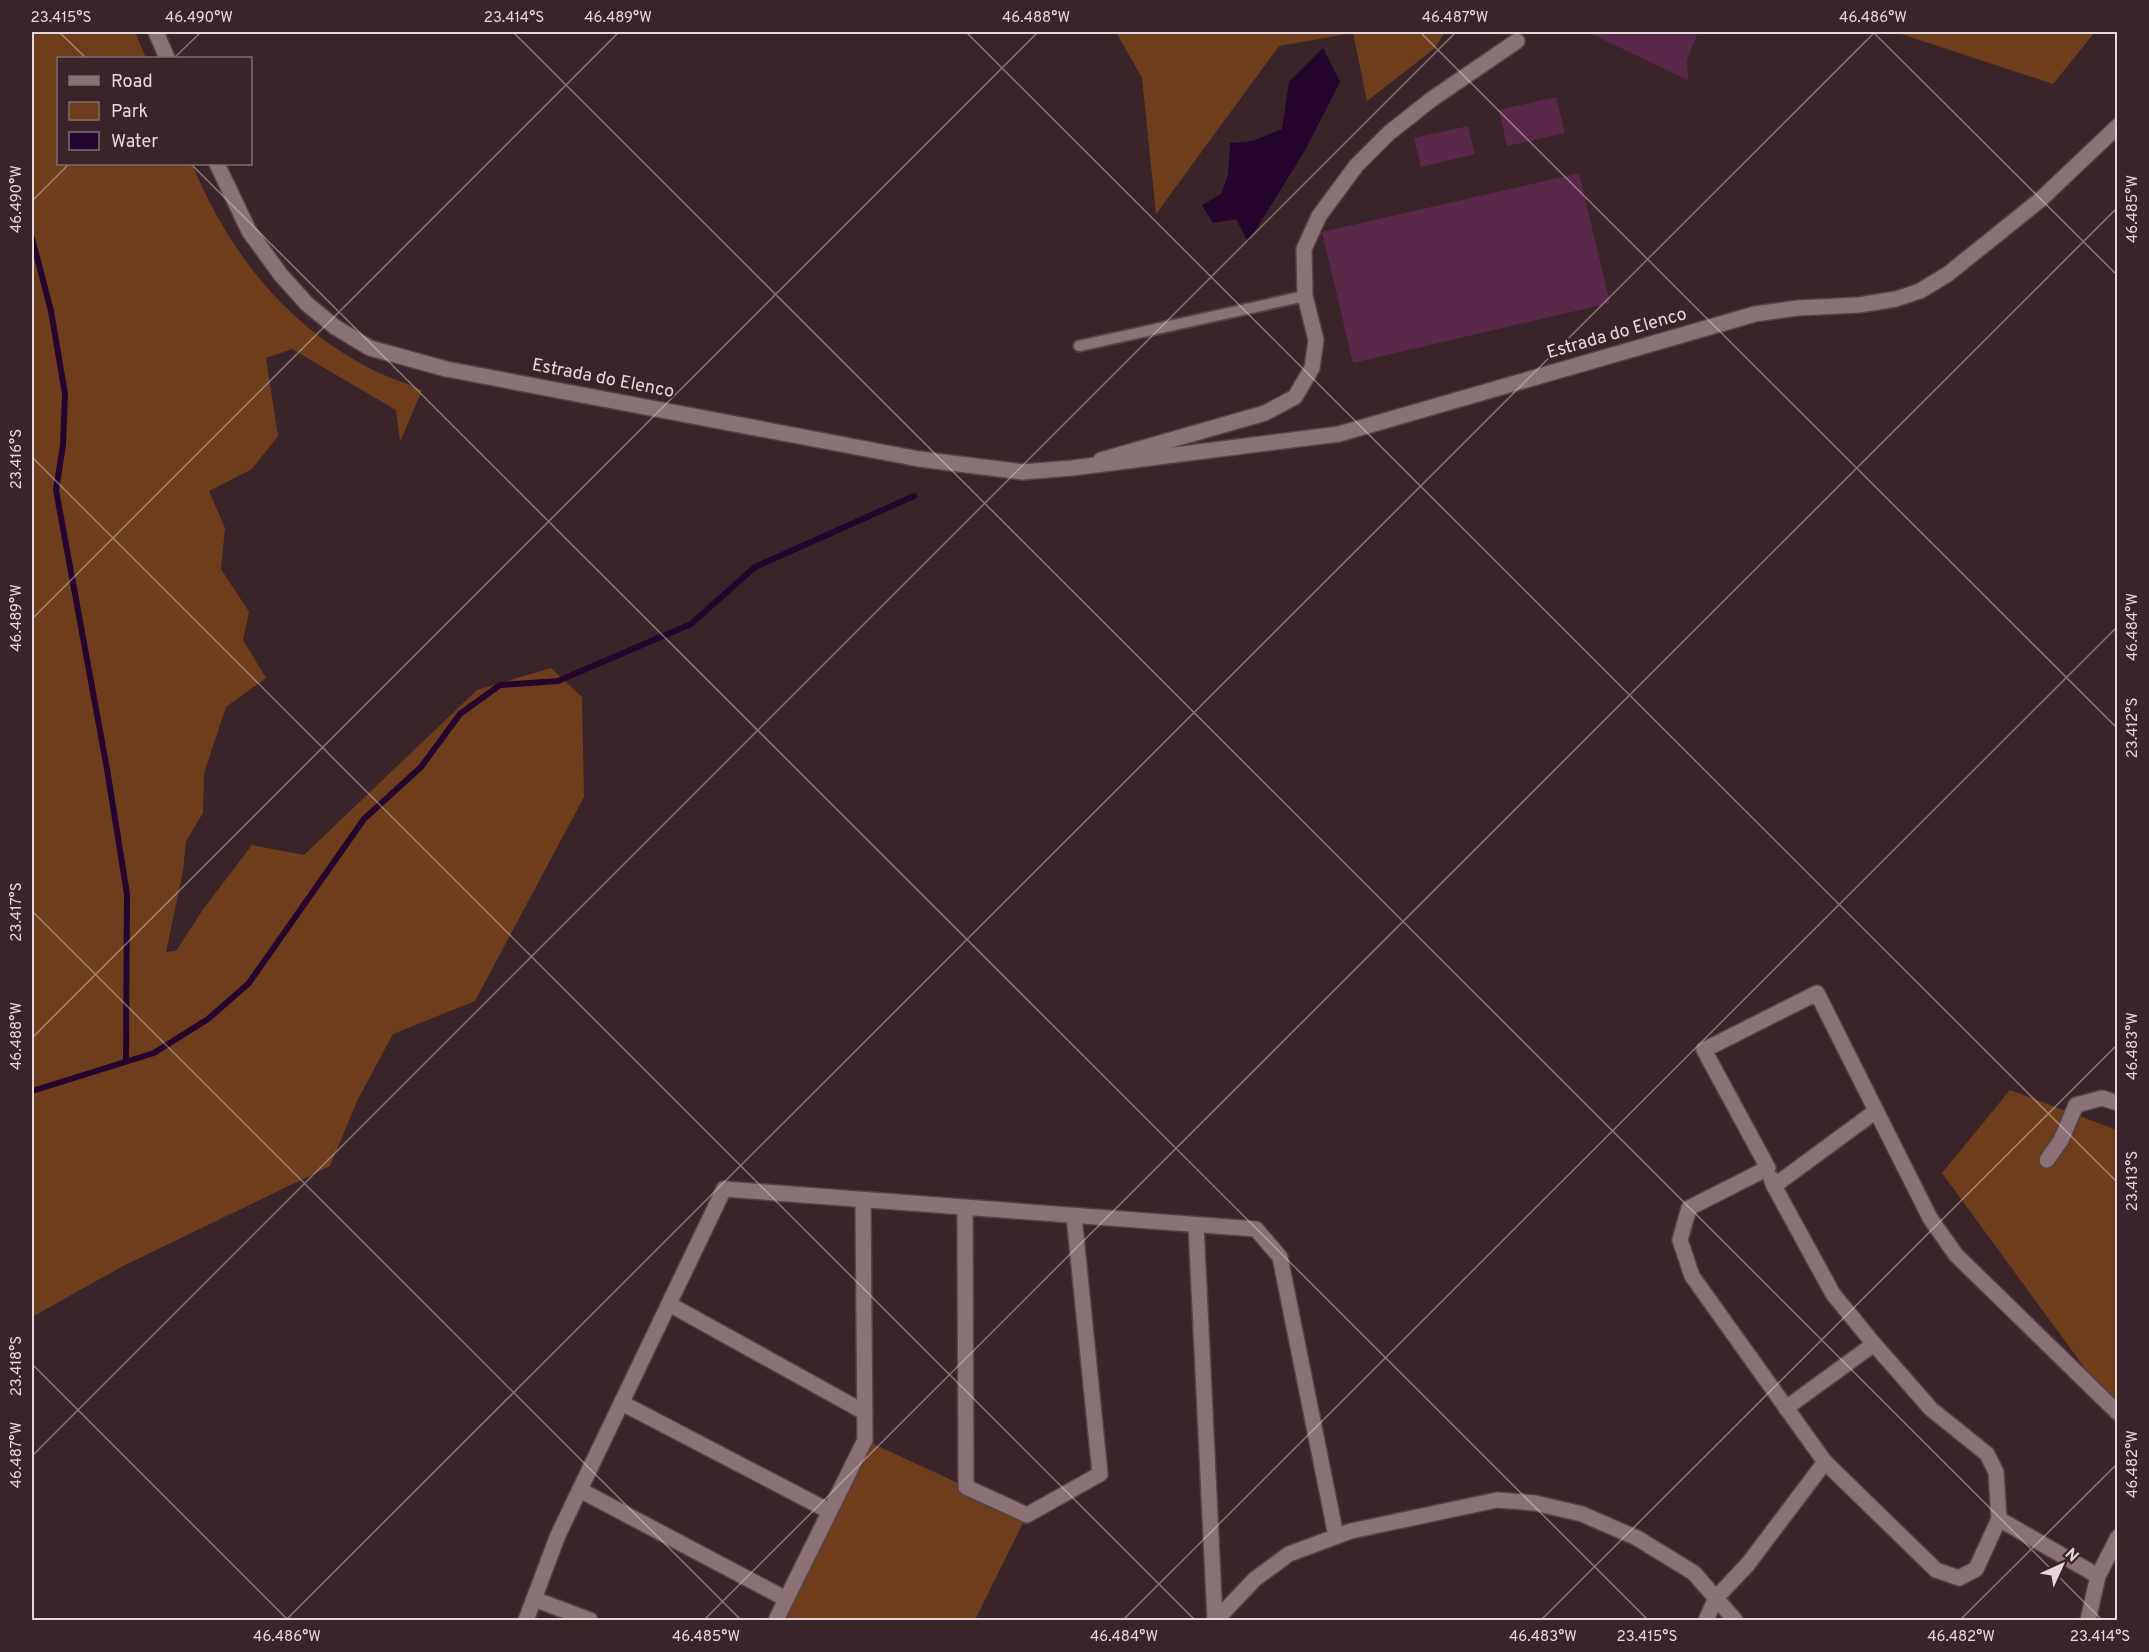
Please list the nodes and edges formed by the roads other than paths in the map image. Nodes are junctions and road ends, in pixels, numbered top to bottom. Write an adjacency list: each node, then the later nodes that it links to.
1 (156, 32): 3 (street)
2 (1516, 40): 6 (street, Estrada do Elenco)
3 (167, 57)
4 (2118, 126): 8 (street, Estrada do Elenco)
5 (217, 165): 8 (street, Estrada do Elenco)
6 (1305, 296): 7 (lane); 8 (street, Estrada do Elenco)
7 (1079, 346)
8 (1072, 468)
9 (2118, 1103): 11 (street)
10 (1876, 1112): 12 (street); 13 (street); 23 (street)
11 (2047, 1160)
12 (1768, 1168): 13 (street); 21 (street)
13 (1774, 1186): 19 (street)
14 (863, 1200): 15 (street); 18 (street); 22 (street)
15 (965, 1208): 16 (street); 16 (street)
16 (1074, 1216): 17 (street)
17 (1196, 1225): 28 (street); 37 (street)
18 (669, 1304): 20 (street); 22 (street)
19 (1874, 1344): 21 (street); 27 (street)
20 (622, 1402): 25 (street); 26 (street)
21 (1786, 1408): 24 (street)
22 (864, 1412): 26 (street)
23 (2118, 1413)
24 (1825, 1462): 27 (street); 31 (street)
25 (580, 1490): 32 (street); 33 (street)
26 (830, 1512): 33 (street)
27 (1998, 1519): 30 (street)
28 (1336, 1536): 31 (street); 37 (street)
29 (2118, 1537): 30 (street)
30 (2098, 1576): 40 (street)
31 (1716, 1598): 38 (street); 39 (street)
32 (534, 1599): 34 (street); 35 (street)
33 (786, 1599): 36 (street)
34 (526, 1620)
35 (590, 1620)
36 (776, 1620)
37 (1216, 1620)
38 (1706, 1620)
39 (1735, 1620)
40 (2088, 1620)

